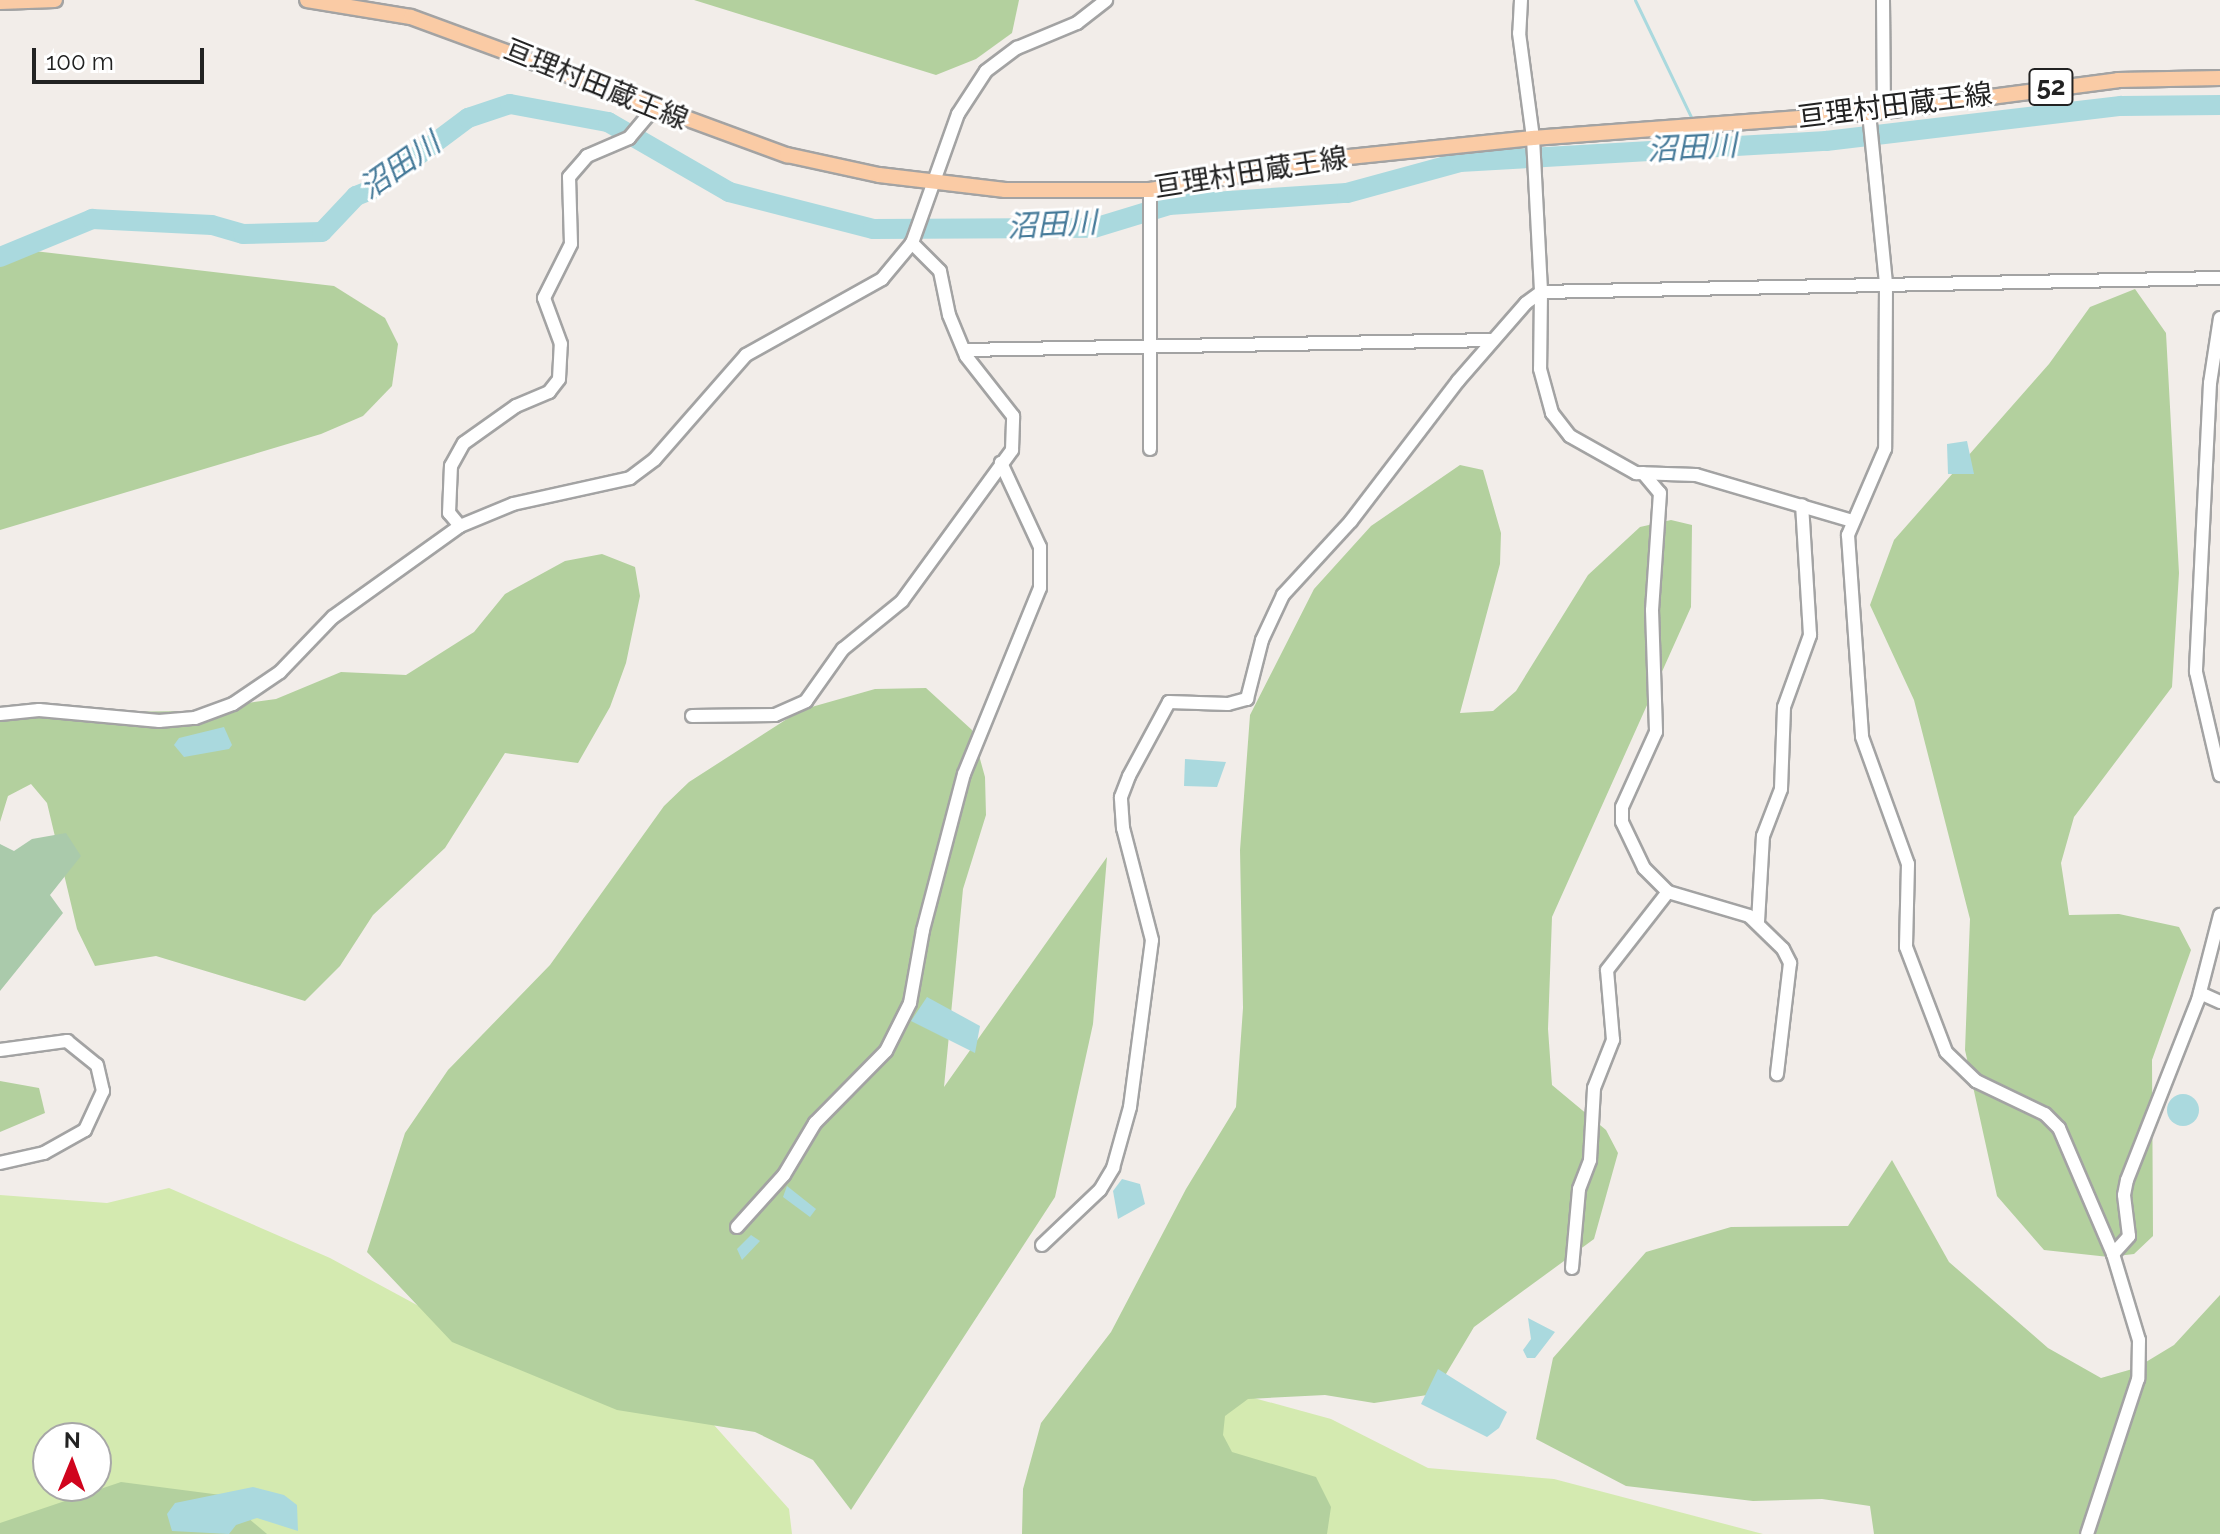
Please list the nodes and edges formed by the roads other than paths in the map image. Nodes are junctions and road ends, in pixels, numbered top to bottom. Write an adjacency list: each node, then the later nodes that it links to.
1 (55, 0): 6 (main road)
2 (307, 0): 8 (main road, 亘理村田蔵王線 / 52)
3 (1106, 0): 11 (street)
4 (1521, 0): 10 (street)
5 (1883, 0): 9 (street)
6 (0, 2)
7 (2220, 78): 9 (main road, 亘理村田蔵王線 / 52)
8 (655, 107): 11 (main road, 亘理村田蔵王線 / 52); 26 (street)
9 (1876, 112): 10 (main road, 亘理村田蔵王線 / 52); 15 (street)
10 (1533, 138): 12 (main road, 亘理村田蔵王線 / 52); 16 (street)
11 (933, 182): 12 (main road, 亘理村田蔵王線 / 52); 13 (street)
12 (1150, 190): 19 (street)
13 (912, 243): 20 (street); 26 (street)
14 (2220, 278): 15 (street)
15 (1886, 284): 16 (street); 25 (street)
16 (1541, 292): 18 (street); 23 (street)
17 (2220, 318): 29 (street)
18 (1493, 340): 19 (street); 39 (street)
19 (1150, 347): 20 (street); 21 (street)
20 (964, 350): 22 (street)
21 (1150, 449)
22 (1001, 463): 28 (street); 38 (street)
23 (1643, 473): 24 (street); 30 (street)
24 (1802, 505): 25 (street); 32 (street)
25 (1852, 521): 40 (street)
26 (460, 526): 27 (street)
27 (0, 714)
28 (692, 716)
29 (2220, 775)
30 (1668, 892): 32 (street); 41 (street)
31 (2220, 915): 33 (street)
32 (1758, 922): 36 (street)
33 (2200, 993): 34 (street); 40 (street)
34 (2220, 1002)
35 (0, 1050): 37 (street)
36 (1777, 1074)
37 (0, 1163)
38 (737, 1227)
39 (1042, 1245)
40 (2113, 1254): 42 (street)
41 (1572, 1268)
42 (2087, 1534)

